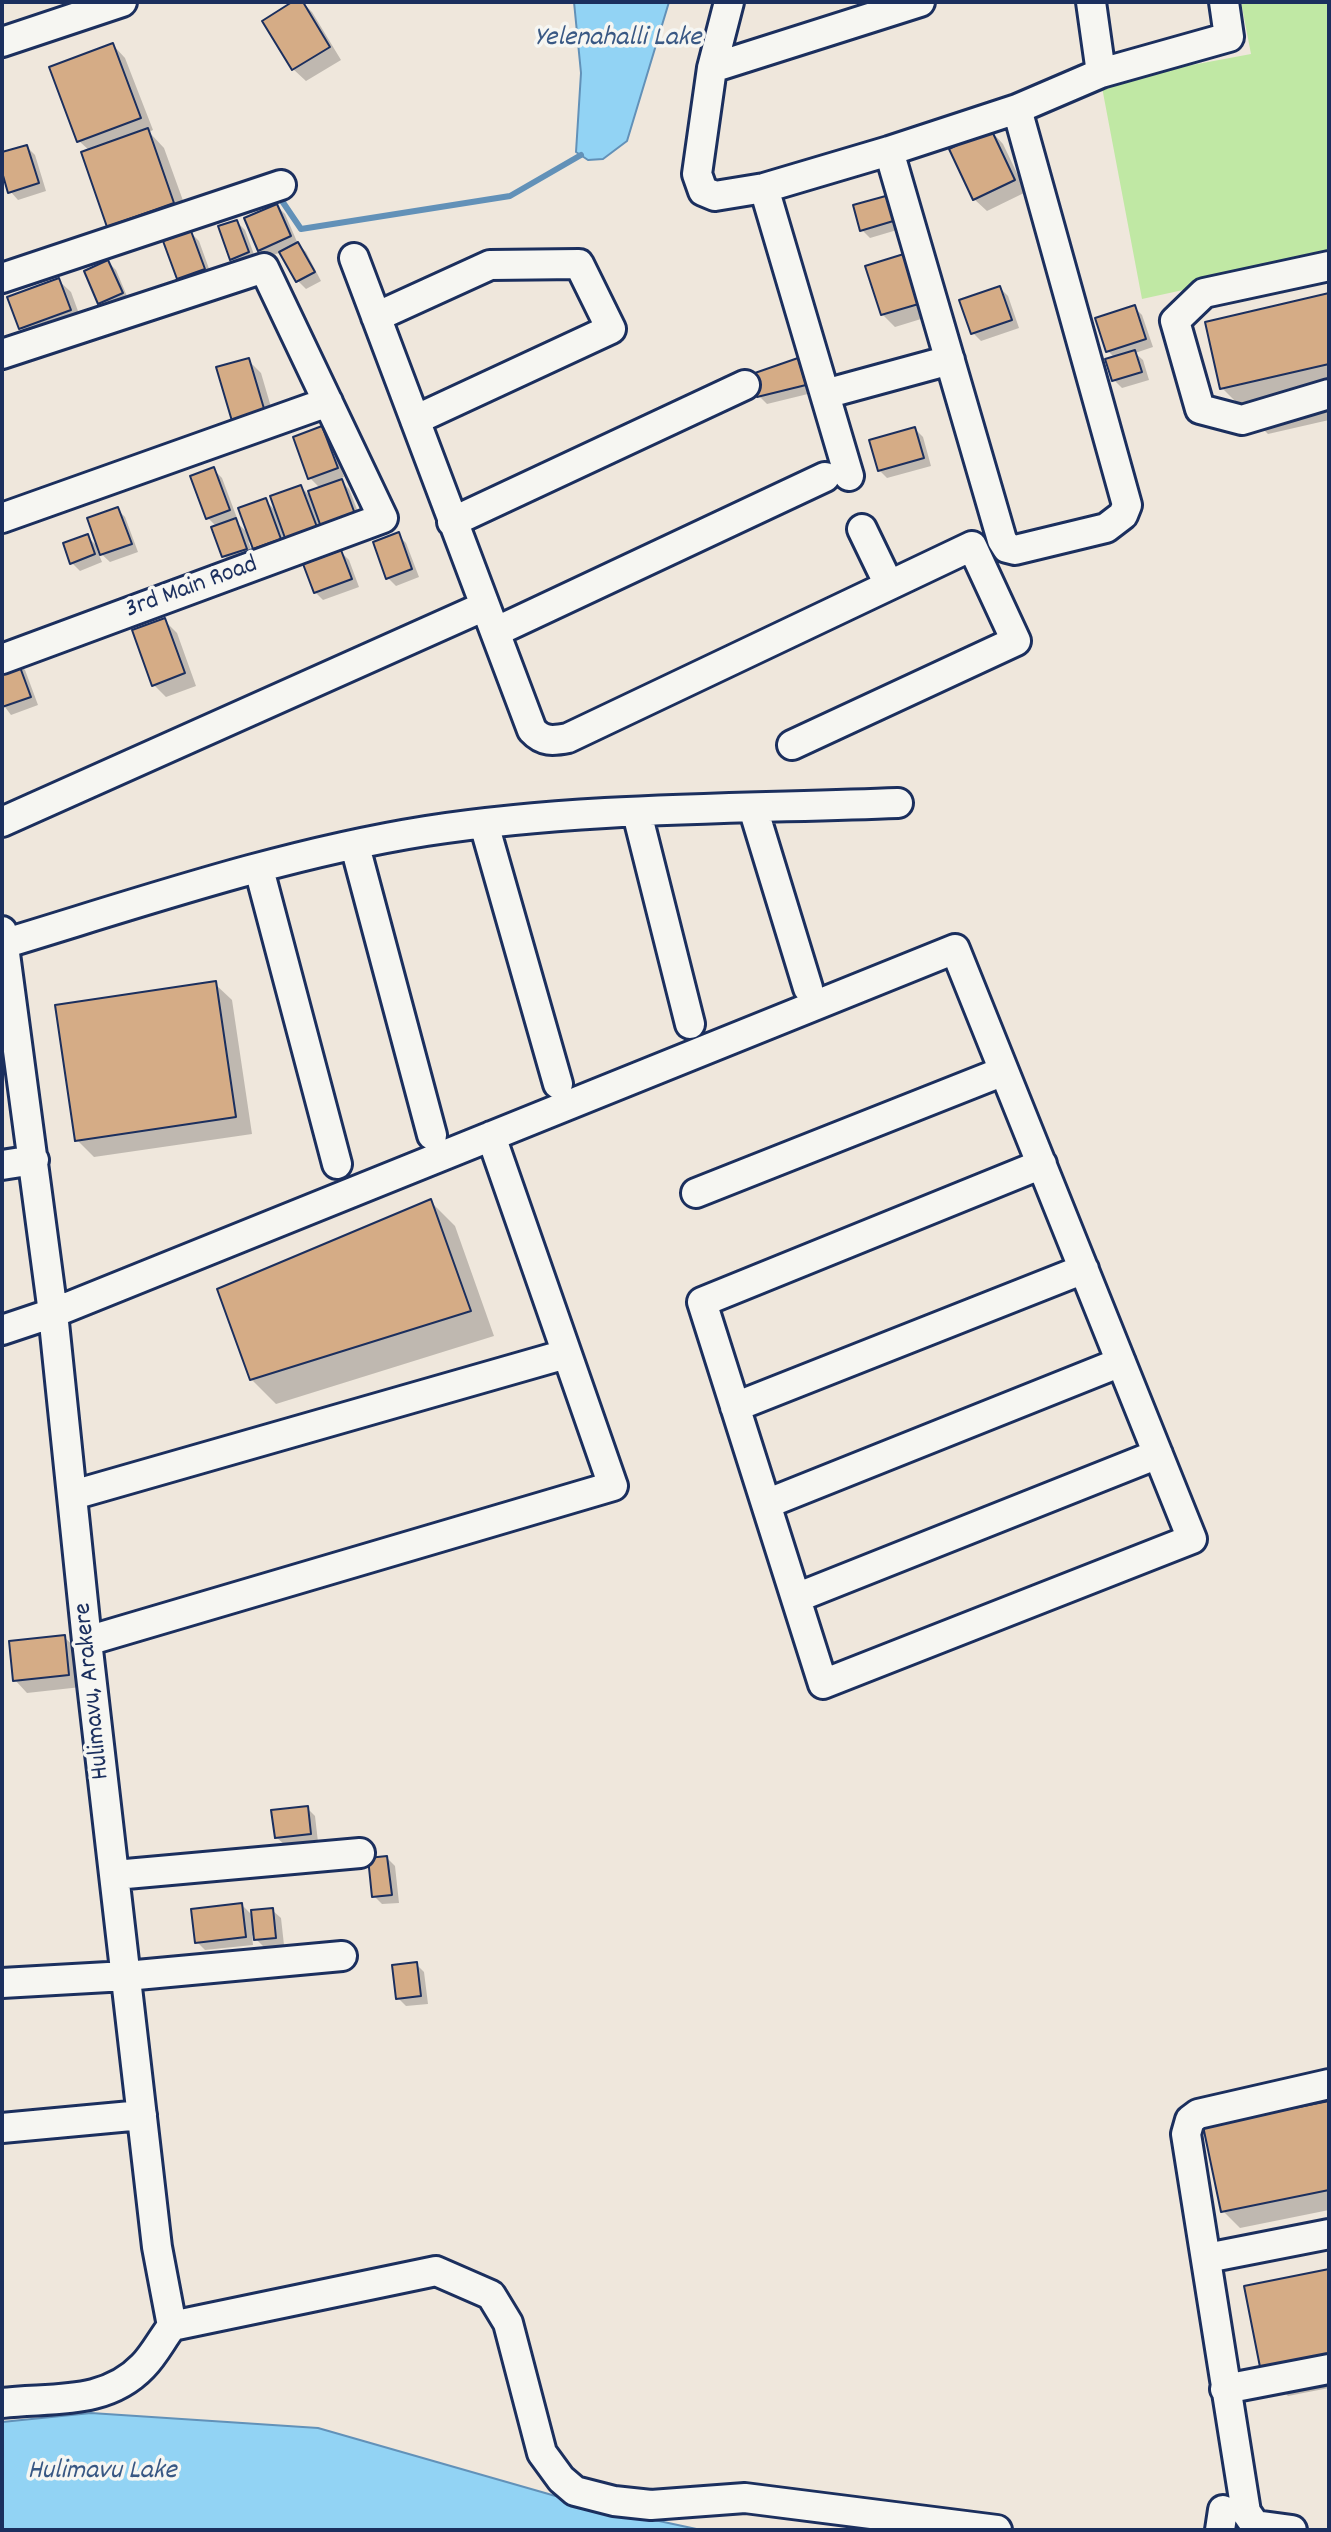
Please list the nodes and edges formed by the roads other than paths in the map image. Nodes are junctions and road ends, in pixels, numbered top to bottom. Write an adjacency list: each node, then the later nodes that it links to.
1 (122, 2): 6 (street)
2 (729, 2): 7 (street)
3 (920, 2): 7 (street)
4 (1091, 2): 8 (street)
5 (1224, 2): 8 (street)
6 (2, 42)
7 (712, 68): 12 (street)
8 (1101, 73): 9 (street)
9 (1017, 109): 10 (street); 18 (street)
10 (889, 151): 12 (street); 18 (street)
11 (281, 185): 15 (street)
12 (764, 188): 20 (street)
13 (354, 258): 16 (street)
14 (1329, 266): 21 (street)
15 (2, 278)
16 (376, 317): 23 (street); 23 (street)
17 (2, 354): 22 (street)
18 (950, 360): 20 (street)
19 (745, 385): 25 (street)
20 (825, 394): 28 (street)
21 (1329, 394)
22 (328, 402): 24 (street); 29 (street, 3rd Main Road)
23 (415, 420): 25 (street)
24 (2, 518)
25 (452, 522): 28 (street)
26 (862, 529): 27 (street)
27 (889, 585): 28 (street); 30 (street)
28 (490, 619): 34 (street)
29 (2, 659)
30 (792, 745)
31 (898, 803): 32 (street)
32 (753, 808): 33 (street); 39 (street)
33 (637, 813): 35 (street); 40 (street)
34 (2, 822)
35 (484, 824): 36 (street); 43 (street)
36 (355, 846): 37 (street); 44 (street)
37 (259, 869): 38 (street); 47 (street)
38 (3, 937): 41 (street, Hulimavu, Arakere)
39 (808, 988)
40 (690, 1024)
41 (11, 1058): 46 (street, Hulimavu, Arakere)
42 (1004, 1071): 45 (street); 48 (street); 50 (street)
43 (558, 1084)
44 (432, 1135)
45 (491, 1136): 52 (street); 54 (street)
46 (34, 1160): 49 (street); 52 (street, Hulimavu, Arakere)
47 (337, 1164)
48 (1042, 1164): 51 (street); 56 (street)
49 (2, 1165)
50 (696, 1193)
51 (1084, 1269): 55 (street); 56 (street)
52 (53, 1313): 53 (street); 58 (street, Hulimavu, Arakere)
53 (2, 1330)
54 (566, 1354): 58 (street); 61 (street)
55 (1121, 1362): 57 (street); 59 (street)
56 (735, 1407): 59 (street)
57 (1158, 1454): 60 (street); 60 (street)
58 (73, 1495): 61 (street, Hulimavu, Arakere)
59 (766, 1504): 60 (street)
60 (796, 1598)
61 (87, 1641): 63 (street, Hulimavu, Arakere)
62 (360, 1853): 63 (street)
63 (115, 1875): 65 (street, Hulimavu, Arakere)
64 (342, 1956): 65 (street)
65 (126, 1976): 66 (street); 68 (street, Hulimavu, Arakere)
66 (2, 1983)
67 (1329, 2084): 71 (street)
68 (142, 2115): 69 (street); 72 (street, Hulimavu, Arakere)
69 (2, 2128)
70 (1329, 2234): 71 (street)
71 (1207, 2258): 74 (street)
72 (172, 2326): 75 (street); 76 (street)
73 (1329, 2369): 74 (street)
74 (1225, 2389): 77 (street)
75 (2, 2403)
76 (997, 2530)
77 (1292, 2530)

